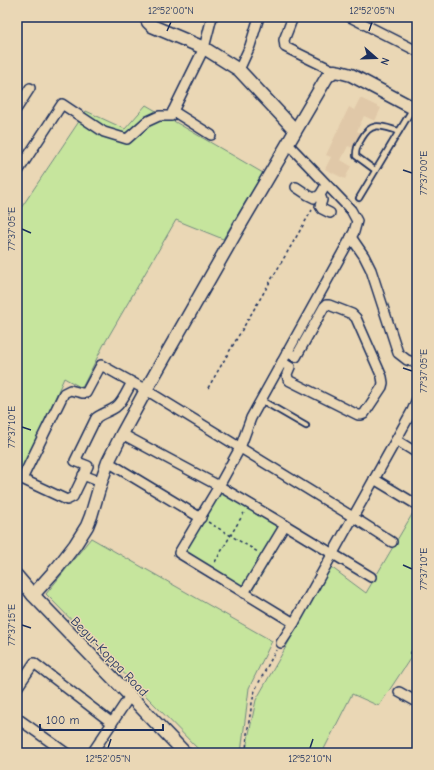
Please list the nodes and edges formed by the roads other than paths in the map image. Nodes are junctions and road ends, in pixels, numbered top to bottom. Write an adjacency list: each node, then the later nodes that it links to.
1 (146, 17): 6 (street)
2 (212, 17): 6 (street)
3 (259, 17): 8 (street)
4 (293, 17): 9 (street)
5 (350, 17): 7 (street)
6 (204, 48): 8 (street); 13 (street)
7 (417, 51)
8 (239, 70): 14 (street)
9 (334, 71): 12 (street); 14 (street)
10 (30, 88): 11 (street)
11 (18, 104)
12 (415, 109): 15 (lane)
13 (173, 111): 16 (street); 19 (street)
14 (295, 130): 17 (street)
15 (399, 131): 18 (lane); 18 (lane)
16 (211, 136)
17 (287, 144): 20 (street); 31 (street)
18 (375, 170): 23 (lane)
19 (17, 173)
20 (326, 185): 22 (street); 25 (street)
21 (296, 187): 22 (street)
22 (320, 195): 24 (street)
23 (359, 198)
24 (330, 213)
25 (351, 237): 26 (street); 28 (street)
26 (292, 354): 27 (street); 29 (street); 29 (street)
27 (282, 362): 29 (street); 33 (street)
28 (417, 363)
29 (290, 367)
30 (132, 382): 31 (street); 40 (street); 40 (street)
31 (146, 390): 35 (street); 37 (street)
32 (417, 399): 36 (street)
33 (261, 400): 34 (lane); 37 (street)
34 (306, 426)
35 (122, 434): 39 (street); 43 (street)
36 (396, 440): 38 (street); 41 (street)
37 (240, 448): 43 (street); 45 (street)
38 (417, 453)
39 (108, 462): 42 (street); 46 (street)
40 (83, 475): 42 (street)
41 (374, 480): 44 (street); 45 (street)
42 (101, 482): 53 (street)
43 (219, 486): 46 (street); 47 (street)
44 (414, 503)
45 (353, 517): 48 (street); 49 (street)
46 (201, 518): 52 (street)
47 (285, 525): 49 (street); 52 (street)
48 (392, 542)
49 (333, 554): 51 (street); 54 (street)
50 (17, 576): 53 (street, Begur-Koppa Road)
51 (371, 577)
52 (244, 592): 54 (street)
53 (33, 595): 58 (street, Begur-Koppa Road)
54 (294, 623): 55 (street)
55 (281, 643)
56 (17, 688): 61 (street)
57 (399, 692): 59 (street)
58 (130, 696): 61 (street); 64 (street, Begur-Koppa Road)
59 (417, 702)
60 (17, 718): 62 (street)
61 (112, 723): 63 (street)
62 (66, 753)
63 (92, 753)
64 (185, 753)

